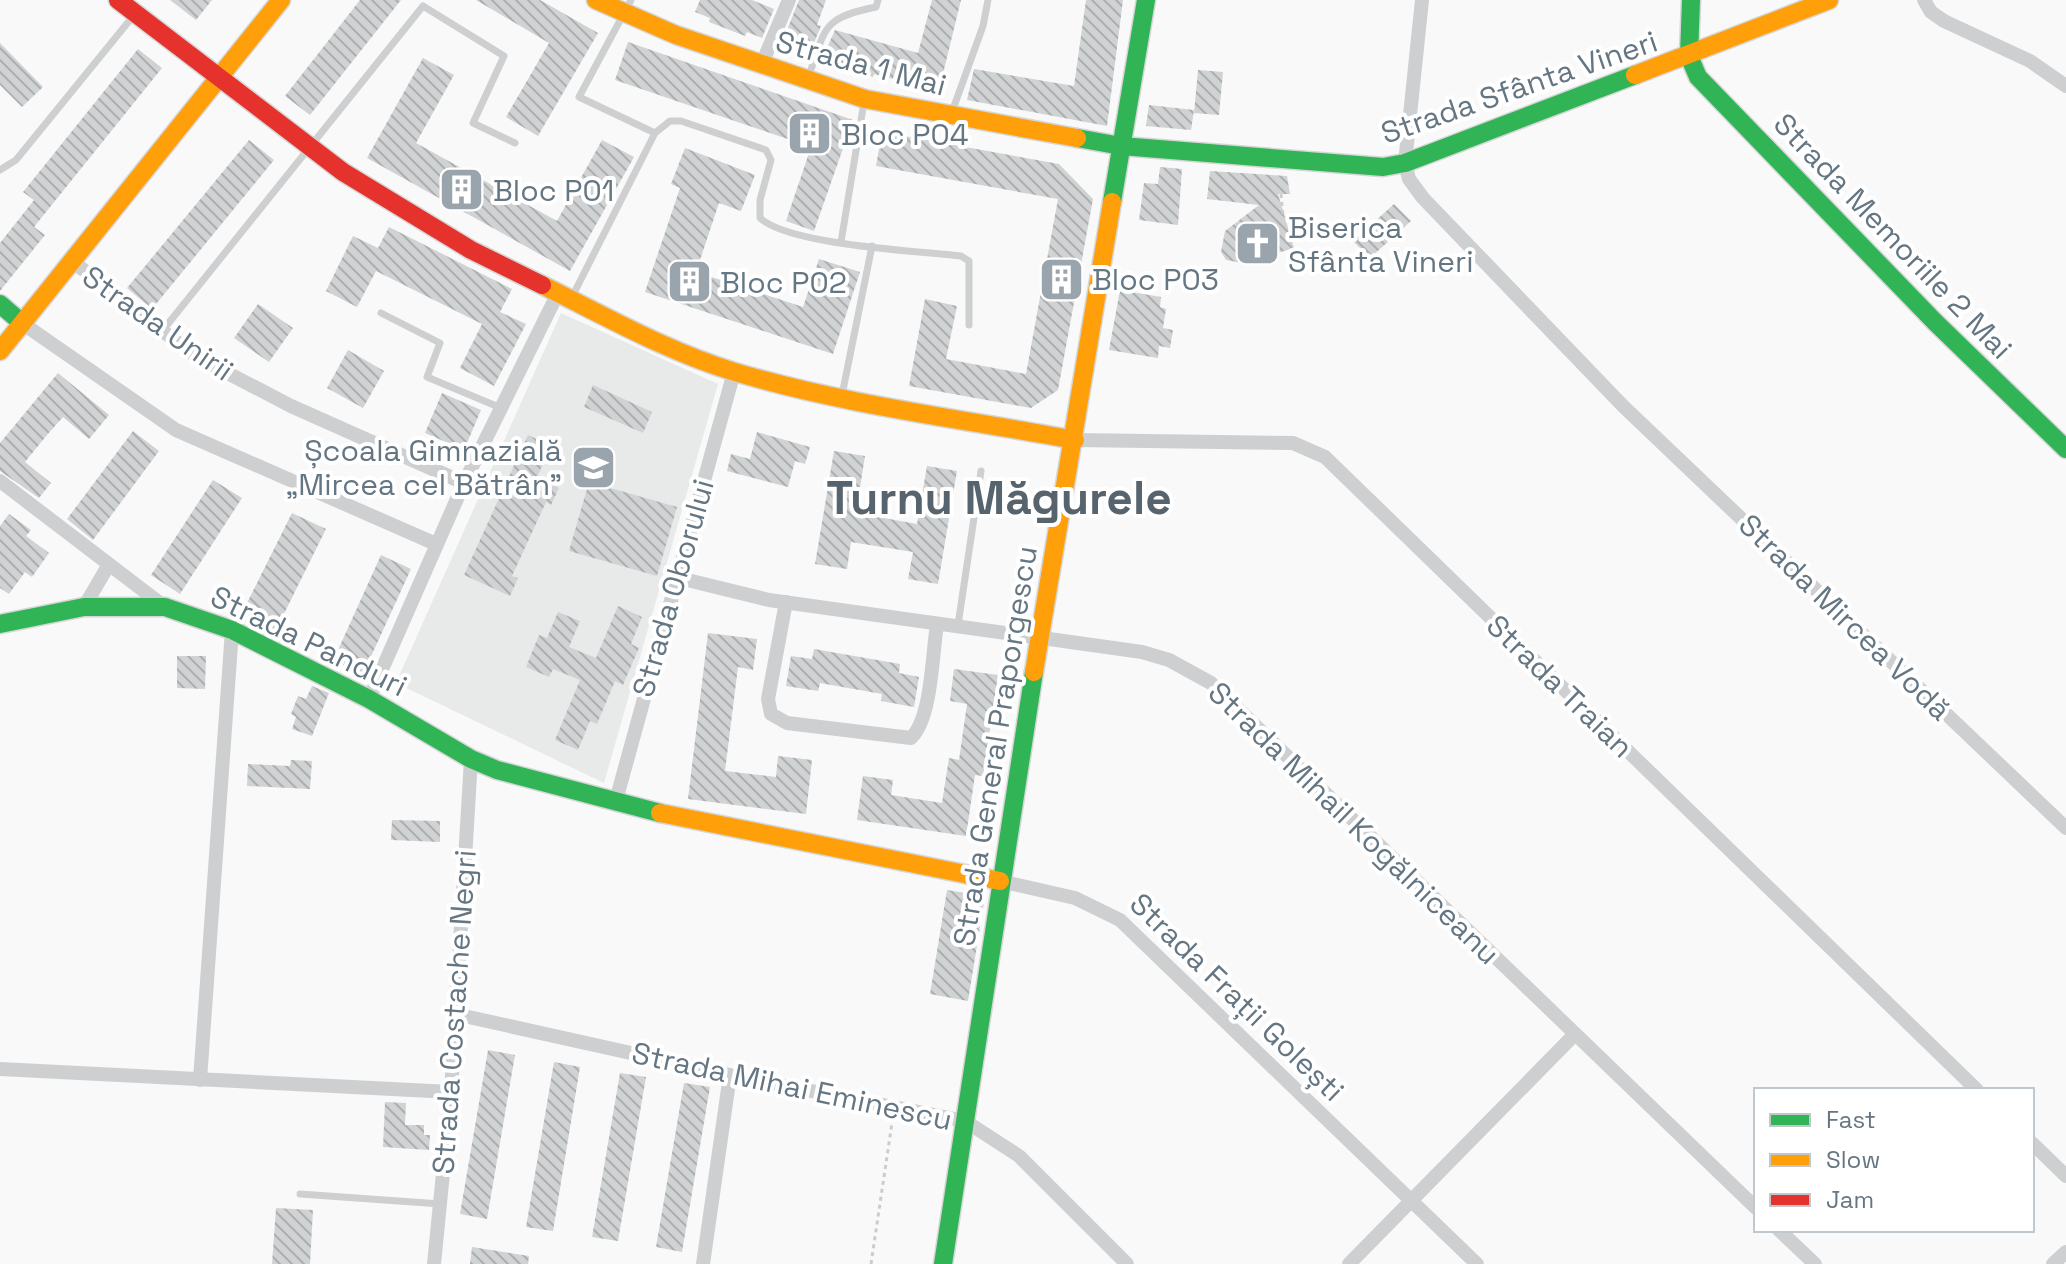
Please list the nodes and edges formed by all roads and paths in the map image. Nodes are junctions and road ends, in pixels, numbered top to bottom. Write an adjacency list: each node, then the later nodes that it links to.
1 (118, 0): 13 (main road)
2 (281, 0): 16 (main road)
3 (596, 0): 12 (main road, Strada 1 Mai)
4 (789, 0): 15 (street)
5 (878, 0): 17 (lane)
6 (988, 0): 20 (lane)
7 (1146, 0): 23 (main road, Strada General Praporgescu)
8 (1422, 0): 25 (street)
9 (1691, 0): 14 (main road)
10 (1829, 0): 14 (main road, Strada Sfânta Vineri)
11 (1924, 0): 18 (street)
12 (627, 7): 15 (main road, Strada 1 Mai); 21 (lane)
13 (135, 13): 16 (main road); 26 (lane)
14 (1689, 56): 25 (main road, Strada Sfânta Vineri); 45 (main road, Strada Memoriile 2 Mai)
15 (761, 66): 17 (main road, Strada 1 Mai)
16 (219, 75): 24 (main road); 33 (main road)
17 (807, 82): 19 (main road, Strada 1 Mai)
18 (2066, 86)
19 (865, 99): 20 (main road, Strada 1 Mai); 30 (lane)
20 (951, 117): 23 (main road, Strada 1 Mai)
21 (655, 133): 30 (lane); 34 (lane)
22 (515, 143): 24 (lane)
23 (1121, 146): 25 (main road, Strada Sfânta Vineri); 44 (main road, Strada General Praporgescu)
24 (311, 147): 34 (main road); 39 (lane)
25 (1405, 163): 64 (street, Strada Mircea Vodă)
26 (0, 170)
27 (1281, 194): 28 (path)
28 (1295, 231): 29 (path); 31 (path)
29 (1289, 232)
30 (841, 242): 32 (lane)
31 (1298, 243)
32 (872, 246): 38 (lane); 42 (lane)
33 (72, 261): 37 (main road); 39 (street, Strada Unirii)
34 (564, 296): 41 (main road); 43 (street)
35 (0, 304): 37 (main road)
36 (381, 313): 43 (lane)
37 (22, 323): 40 (main road); 49 (street)
38 (969, 325)
39 (161, 331): 48 (street, Strada Unirii)
40 (0, 351)
41 (734, 372): 42 (main road); 51 (street, Strada Oborului)
42 (841, 398): 44 (main road)
43 (501, 408): 48 (street)
44 (1075, 440): 59 (main road, Strada General Praporgescu); 71 (street, Strada Traian)
45 (2066, 449)
46 (981, 471): 57 (lane)
47 (0, 481): 50 (street)
48 (464, 483): 49 (street)
49 (436, 544): 60 (street)
50 (108, 566): 53 (street); 54 (street)
51 (675, 577): 52 (street, Strada Mihail Kogălniceanu); 63 (street, Strada Oborului)
52 (786, 602): 56 (street, Strada Mihail Kogălniceanu); 56 (street)
53 (84, 607): 54 (main road, Strada Panduri); 55 (main road, Strada Panduri)
54 (165, 607): 58 (main road, Strada Panduri)
55 (0, 624)
56 (937, 625): 57 (street, Strada Mihail Kogălniceanu)
57 (957, 627): 59 (street, Strada Mihail Kogălniceanu)
58 (232, 630): 60 (main road, Strada Panduri); 70 (street)
59 (1040, 638): 65 (main road, Strada General Praporgescu); 67 (street, Strada Mihail Kogălniceanu)
60 (369, 699): 61 (main road, Strada Panduri)
61 (446, 743): 62 (main road, Strada Frații Golești)
62 (471, 759): 63 (main road, Strada Frații Golești); 66 (street, Strada Costache Negri)
63 (615, 804): 65 (main road, Strada Frații Golești)
64 (2066, 828)
65 (1000, 881): 74 (main road, Strada General Praporgescu); 78 (street, Strada Frații Golești)
66 (455, 1014): 69 (street, Strada Mihai Eminescu); 72 (street, Strada Costache Negri)
67 (1575, 1034): 78 (street); 80 (street, Strada Mihail Kogălniceanu)
68 (0, 1069): 70 (street)
69 (730, 1075): 73 (street, Strada Mihai Eminescu); 84 (street)
70 (200, 1080): 72 (street)
71 (1975, 1088)
72 (451, 1092): 79 (street, Strada Costache Negri)
73 (894, 1108): 74 (street, Strada Mihai Eminescu); 85 (path)
74 (965, 1121): 86 (main road, Strada General Praporgescu); 87 (street, Strada Mihai Eminescu)
75 (2034, 1145): 76 (street)
76 (2066, 1176)
77 (300, 1194): 79 (lane)
78 (1410, 1202): 88 (street); 89 (street, Strada Frații Golești)
79 (441, 1204): 83 (street, Strada Costache Negri)
80 (1754, 1206)
81 (1781, 1232): 90 (street)
82 (2066, 1252): 91 (street)
83 (434, 1264)
84 (703, 1264)
85 (871, 1264)
86 (943, 1264)
87 (1127, 1264)
88 (1349, 1264)
89 (1477, 1264)
90 (1815, 1264)
91 (2053, 1264)

